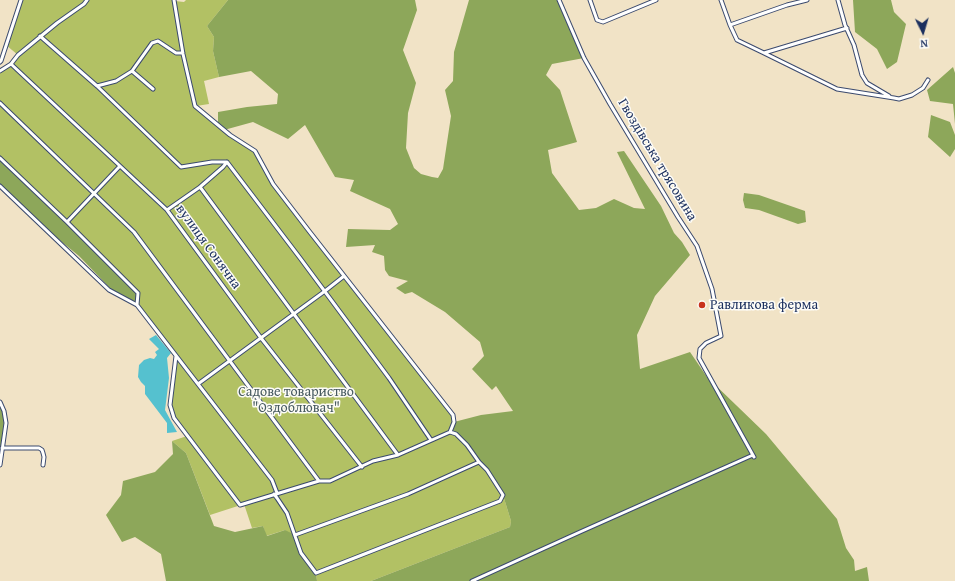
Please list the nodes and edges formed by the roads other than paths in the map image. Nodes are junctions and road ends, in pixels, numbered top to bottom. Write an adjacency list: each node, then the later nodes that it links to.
1 (21, 0): 15 (street)
2 (87, 0): 12 (street)
3 (174, 0): 13 (street)
4 (559, 0): 52 (street, Гвоздівська трясовина)
5 (590, 0): 6 (street)
6 (656, 0)
7 (721, 0): 10 (street)
8 (807, 0): 10 (street)
9 (838, 0): 11 (street)
10 (730, 25): 14 (street)
11 (847, 28): 14 (street); 22 (street)
12 (40, 36): 16 (street); 20 (street)
13 (183, 53): 18 (street); 32 (street)
14 (764, 53): 22 (street)
15 (0, 62)
16 (12, 64): 17 (street); 26 (street, вулиця Сонячна)
17 (0, 70)
18 (132, 71): 20 (street); 21 (street)
19 (928, 80): 22 (street)
20 (97, 86): 25 (street)
21 (153, 89)
22 (894, 98)
23 (0, 103): 29 (street)
24 (0, 158): 31 (street)
25 (227, 162): 28 (street); 33 (street)
26 (120, 166): 29 (street); 30 (street, вулиця Сонячна)
27 (0, 186): 34 (street)
28 (200, 187): 30 (street); 35 (street)
29 (94, 193): 31 (street); 38 (street)
30 (167, 210): 36 (street, вулиця Сонячна)
31 (67, 222): 34 (street)
32 (344, 276): 33 (street); 41 (street)
33 (325, 291): 35 (street); 42 (street)
34 (137, 305): 37 (street)
35 (293, 314): 36 (street); 44 (street)
36 (261, 338): 38 (street); 48 (street, вулиця Сонячна)
37 (176, 356): 39 (street); 50 (street)
38 (230, 361): 39 (street); 49 (street)
39 (198, 384): 50 (street)
40 (0, 402): 43 (street)
41 (450, 432): 42 (street); 45 (street)
42 (432, 440): 44 (street)
43 (2, 448): 46 (street); 47 (street)
44 (398, 455): 48 (street)
45 (479, 462): 51 (street); 51 (street)
46 (0, 465)
47 (43, 465)
48 (362, 467): 49 (street)
49 (319, 480): 50 (street)
50 (275, 493): 51 (street)
51 (295, 535)
52 (472, 581)

